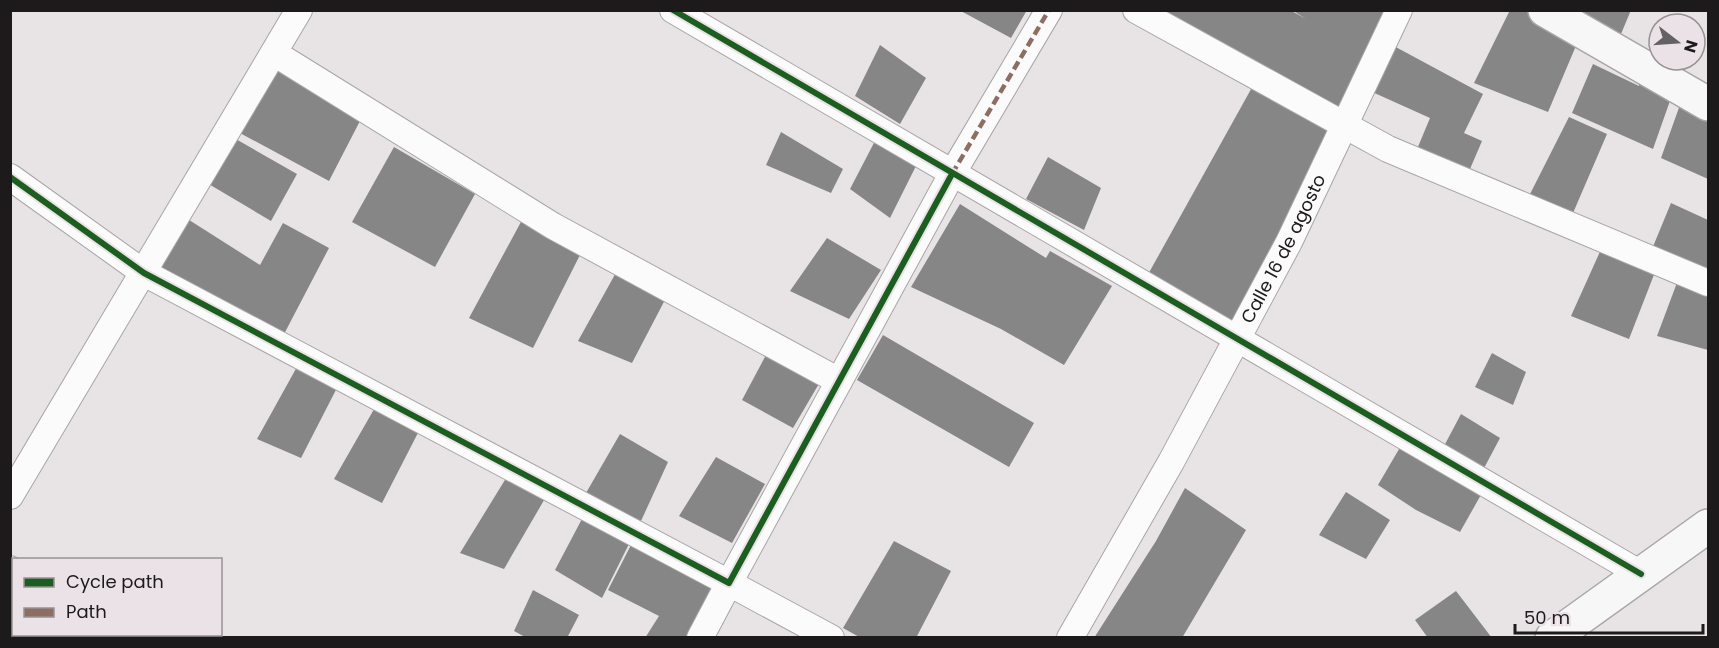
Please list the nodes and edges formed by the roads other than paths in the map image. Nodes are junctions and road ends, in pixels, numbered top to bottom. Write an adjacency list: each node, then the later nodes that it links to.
1 (299, 10): 7 (street)
2 (673, 10): 10 (street)
3 (1049, 10): 10 (street)
4 (1136, 10): 9 (street)
5 (1399, 10): 9 (street, Calle 16 de agosto)
6 (1545, 10): 8 (main road)
7 (274, 53): 12 (street); 15 (street)
8 (1702, 96)
9 (1345, 124): 13 (street); 14 (street, Calle 16 de agosto)
10 (952, 174): 14 (street); 15 (street)
11 (10, 177): 12 (street)
12 (144, 273): 16 (street); 19 (street)
13 (1708, 283)
14 (1236, 340): 18 (street); 22 (street, Calle 16 de agosto)
15 (839, 381): 19 (street)
16 (10, 496)
17 (1708, 526): 18 (main road)
18 (1641, 574): 23 (main road)
19 (729, 583): 20 (street); 21 (street)
20 (700, 638)
21 (831, 638)
22 (1070, 638)
23 (1552, 638)

